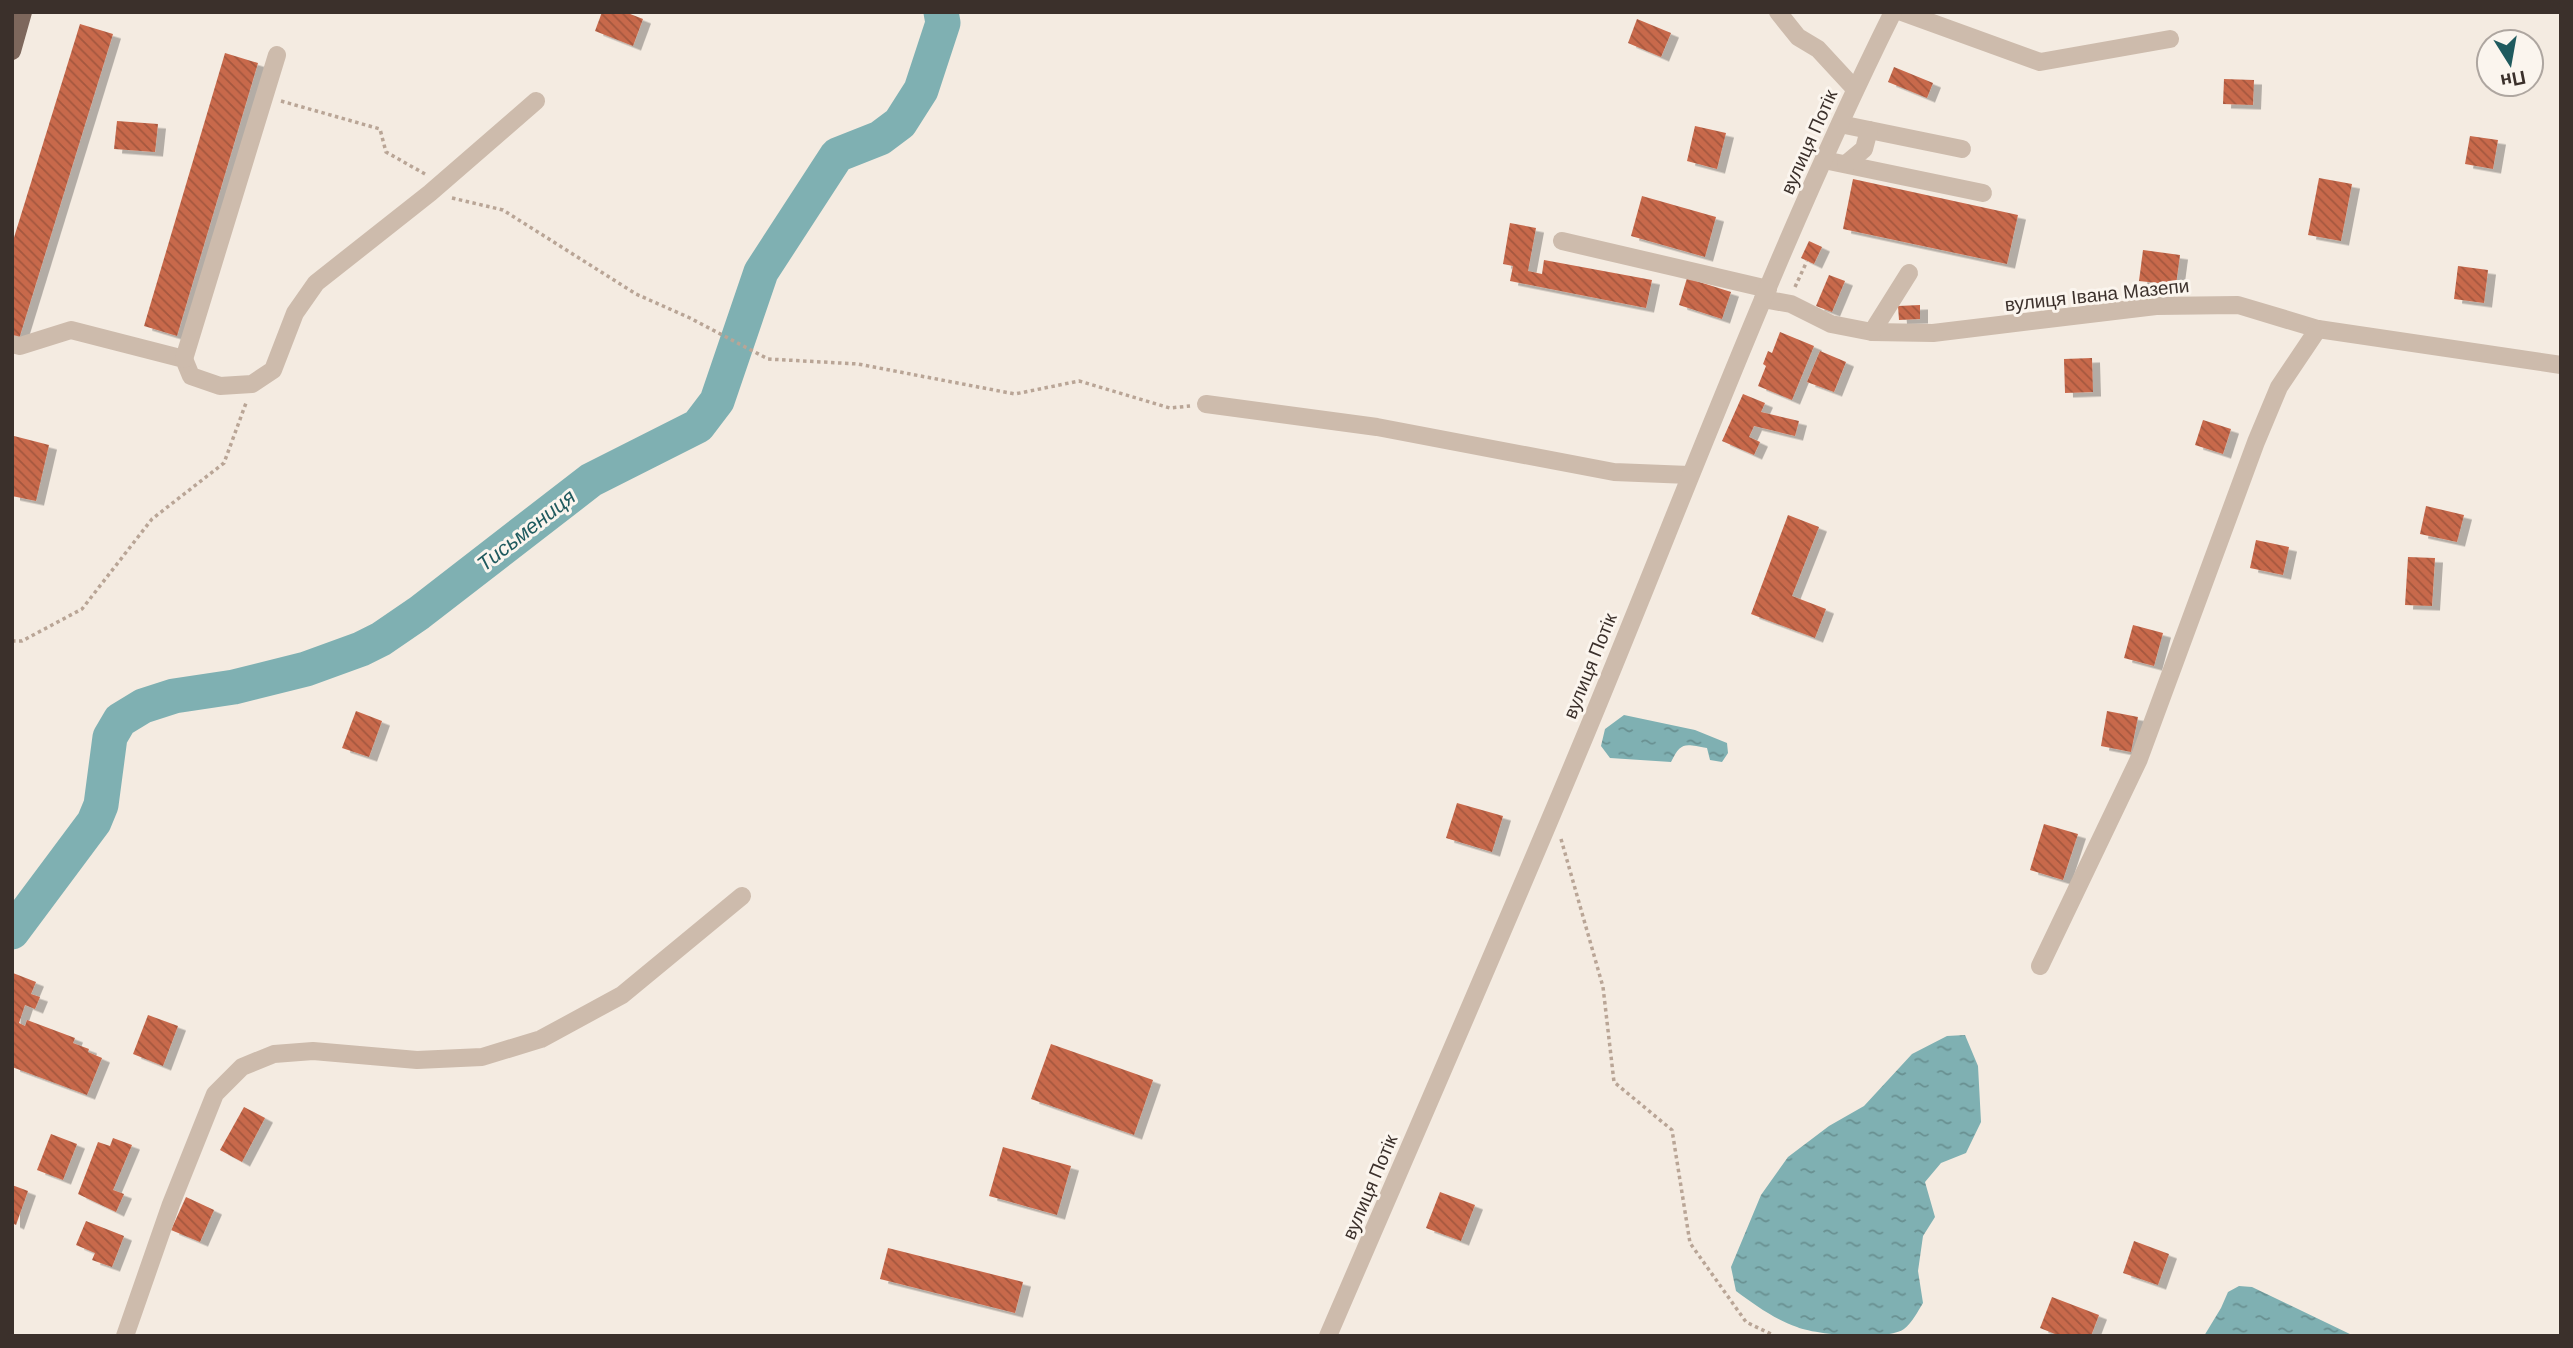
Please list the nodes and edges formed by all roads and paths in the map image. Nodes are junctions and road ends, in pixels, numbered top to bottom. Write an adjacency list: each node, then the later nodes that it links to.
1 (23, 12): 6 (main road)
2 (1778, 12): 8 (street)
3 (1893, 12): 8 (street, вулиця Потік)
4 (1902, 12): 5 (street)
5 (2170, 39)
6 (12, 51)
7 (277, 55): 9 (street)
8 (1855, 89): 11 (street, вулиця Потік)
9 (264, 97): 16 (path); 25 (street)
10 (536, 101): 16 (street)
11 (1840, 124): 12 (street); 14 (street, вулиця Потік)
12 (1869, 130): 13 (street); 15 (street)
13 (1962, 149)
14 (1824, 160): 15 (street); 21 (street, вулиця Потік)
15 (1846, 164): 17 (street)
16 (430, 192): 27 (street); 28 (path)
17 (1983, 193)
18 (1562, 241): 21 (street, вулиця Івана Мазепи)
19 (1807, 261): 21 (path)
20 (1909, 273): 23 (street)
21 (1769, 296): 23 (street, вулиця Івана Мазепи); 29 (street, вулиця Потік)
22 (2318, 329): 23 (street, вулиця Івана Мазепи); 26 (street, вулиця Івана Мазепи); 33 (street)
23 (1872, 332)
24 (12, 344): 25 (street)
25 (184, 359): 27 (street)
26 (2561, 365)
27 (253, 384): 30 (path)
28 (1206, 404): 29 (street)
29 (1689, 475): 31 (street, вулиця Потік)
30 (12, 641)
31 (1553, 811): 35 (street, вулиця Потік); 36 (path)
32 (742, 896): 34 (street)
33 (2040, 966)
34 (125, 1336)
35 (1328, 1336)
36 (1775, 1336)

